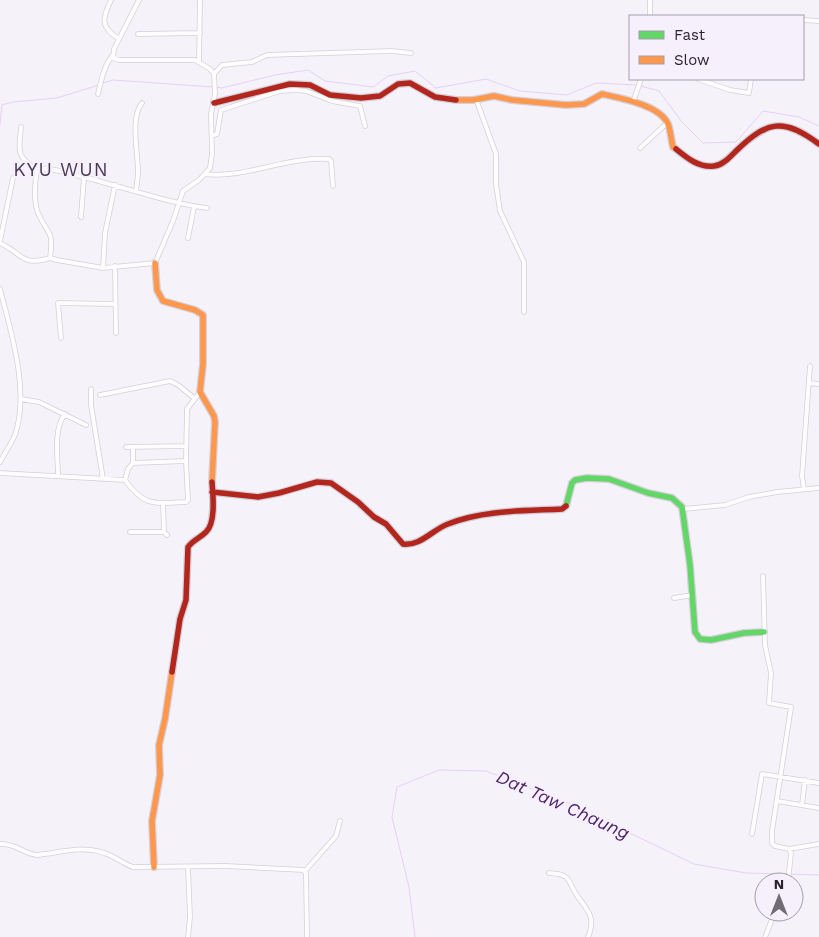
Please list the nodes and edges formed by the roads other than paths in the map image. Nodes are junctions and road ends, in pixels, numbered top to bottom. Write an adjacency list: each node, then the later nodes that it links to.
1 (111, 0): 10 (street)
2 (139, 0): 10 (street)
3 (200, 0): 8 (street)
4 (650, 0): 5 (street)
5 (651, 15)
6 (804, 20): 7 (street)
7 (819, 21)
8 (200, 33): 9 (street); 13 (street)
9 (138, 34)
10 (119, 39): 12 (street)
11 (411, 53): 14 (street)
12 (112, 56): 13 (street); 18 (street)
13 (200, 60): 14 (street)
14 (214, 74): 22 (street)
15 (641, 80): 19 (street)
16 (701, 80): 17 (street)
17 (751, 80)
18 (98, 94)
19 (634, 99): 20 (street); 23 (street)
20 (476, 100): 22 (street); 48 (street)
21 (142, 103): 35 (street)
22 (214, 103): 26 (street)
23 (668, 123): 27 (street); 28 (street)
24 (365, 126): 26 (street)
25 (21, 127): 29 (street)
26 (212, 136): 30 (street)
27 (819, 144)
28 (640, 148)
29 (37, 169): 31 (street); 42 (street)
30 (206, 174): 34 (street); 36 (street)
31 (84, 177): 33 (street); 39 (street)
32 (13, 178): 41 (street)
33 (115, 185): 35 (street); 45 (street)
34 (333, 186)
35 (136, 191): 36 (street)
36 (179, 203): 37 (street); 43 (street)
37 (194, 206): 38 (street); 40 (street)
38 (207, 208)
39 (81, 217)
40 (188, 238)
41 (0, 242): 42 (street)
42 (50, 258): 45 (street)
43 (155, 263): 44 (street); 55 (street)
44 (115, 266): 45 (street); 47 (street)
45 (104, 268)
46 (0, 289): 58 (street)
47 (116, 304): 49 (street); 50 (street)
48 (524, 312)
49 (116, 333)
50 (61, 338)
51 (810, 366): 52 (street)
52 (809, 383): 53 (street); 72 (street)
53 (819, 384)
54 (91, 388): 69 (street)
55 (200, 392): 57 (street); 73 (street)
56 (100, 396): 57 (street)
57 (194, 398): 61 (street)
58 (21, 399): 59 (street); 65 (street)
59 (65, 414): 60 (street); 68 (street)
60 (86, 425)
61 (186, 446): 63 (street); 64 (street)
62 (126, 447): 63 (street)
63 (132, 447): 66 (street)
64 (186, 461): 66 (street); 74 (street)
65 (0, 462)
66 (132, 463): 70 (street)
67 (0, 473): 68 (street)
68 (58, 476): 69 (street)
69 (103, 479): 70 (street)
70 (125, 480): 74 (street)
71 (819, 488): 72 (street)
72 (804, 489): 75 (street)
73 (212, 492): 75 (street); 92 (street)
74 (163, 503): 76 (street)
75 (683, 509): 78 (street)
76 (130, 532)
77 (763, 576): 80 (street)
78 (692, 595): 79 (street); 80 (street)
79 (674, 598)
80 (764, 632): 81 (street)
81 (781, 777): 82 (street); 84 (street); 88 (street)
82 (805, 780): 83 (street); 85 (street)
83 (819, 782)
84 (777, 802): 85 (street); 91 (street)
85 (802, 805): 86 (street)
86 (819, 808)
87 (340, 821): 94 (street)
88 (752, 834)
89 (0, 844): 92 (street)
90 (819, 844): 91 (street)
91 (789, 849): 95 (street)
92 (154, 867): 93 (street)
93 (188, 867): 94 (street); 98 (street)
94 (305, 871): 99 (street)
95 (789, 872)
96 (549, 873): 100 (street)
97 (771, 922): 101 (street)
98 (188, 937)
99 (307, 937)
100 (588, 937)
101 (765, 937)

